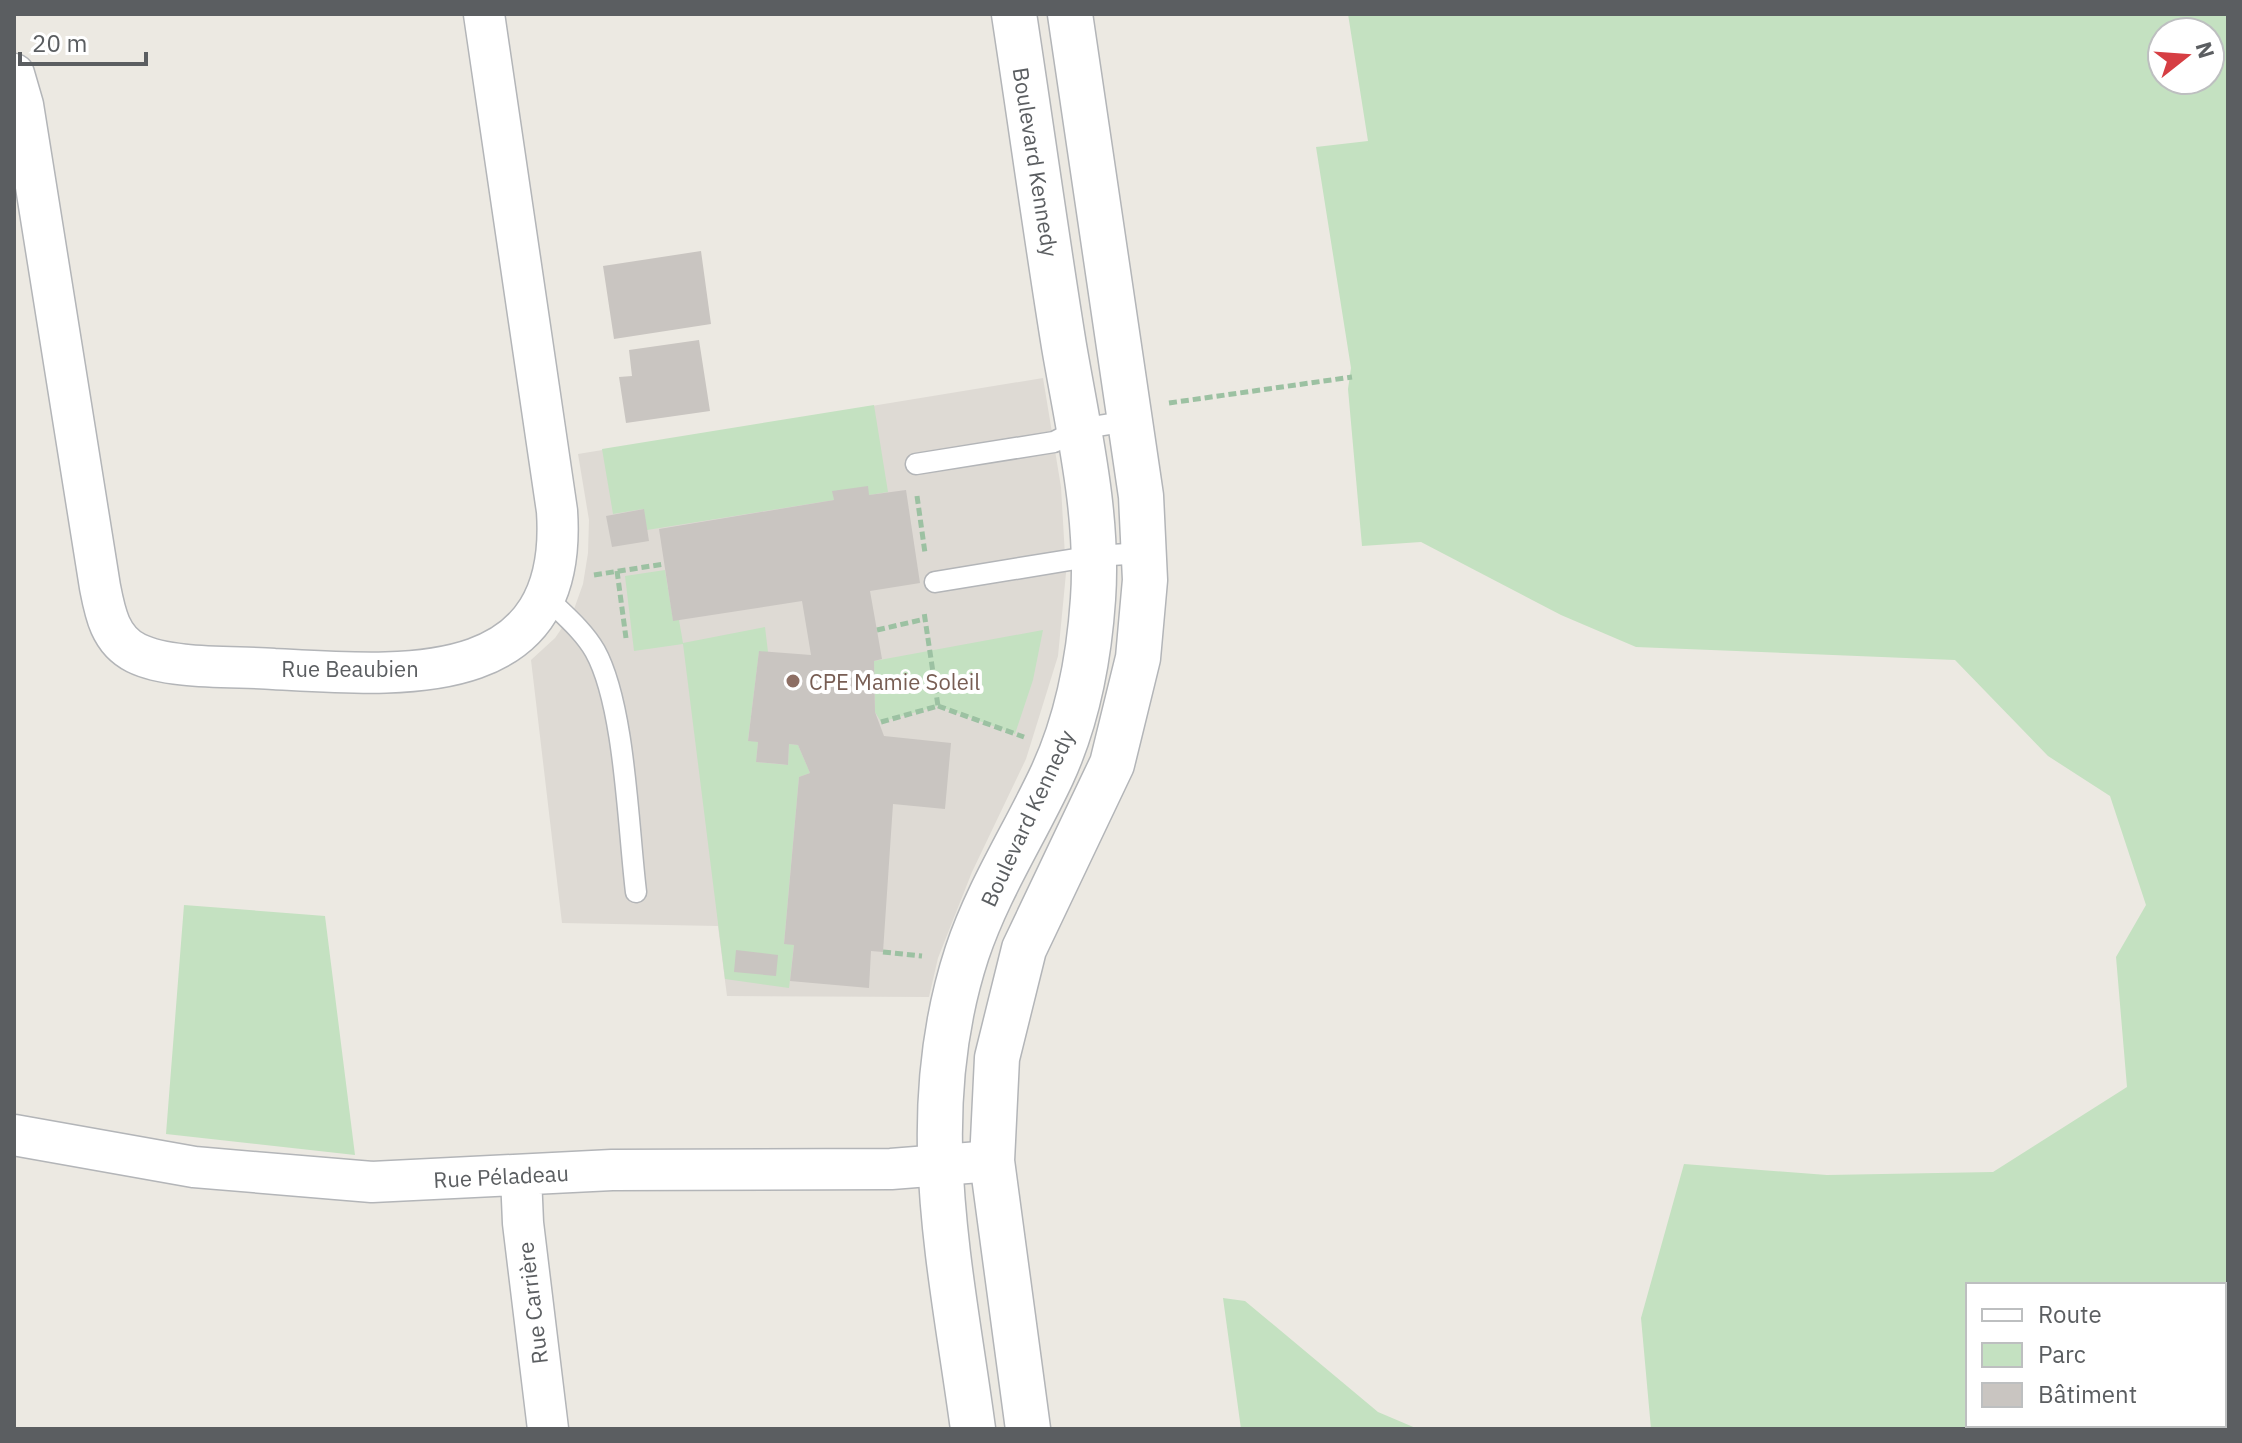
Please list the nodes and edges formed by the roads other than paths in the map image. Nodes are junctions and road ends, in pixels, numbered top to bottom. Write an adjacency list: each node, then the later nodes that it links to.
1 (484, 14): 11 (street, Rue Beaubien)
2 (1014, 14): 6 (street, Boulevard Kennedy)
3 (1070, 14): 5 (street)
4 (14, 74): 11 (street, Rue Beaubien)
5 (1148, 412): 6 (lane); 8 (street)
6 (1079, 429): 7 (lane); 9 (street, Boulevard Kennedy)
7 (916, 474)
8 (1145, 553): 9 (lane); 14 (street)
9 (1094, 556): 10 (lane); 15 (street, Boulevard Kennedy)
10 (935, 582)
11 (546, 597): 12 (lane)
12 (636, 892)
13 (14, 1135): 16 (street, Rue Péladeau)
14 (992, 1161): 15 (street, Rue Péladeau); 19 (street)
15 (938, 1166): 16 (street, Rue Péladeau); 18 (street, Boulevard Kennedy)
16 (521, 1176): 17 (street, Rue Carrière)
17 (548, 1429)
18 (973, 1429)
19 (1028, 1429)

